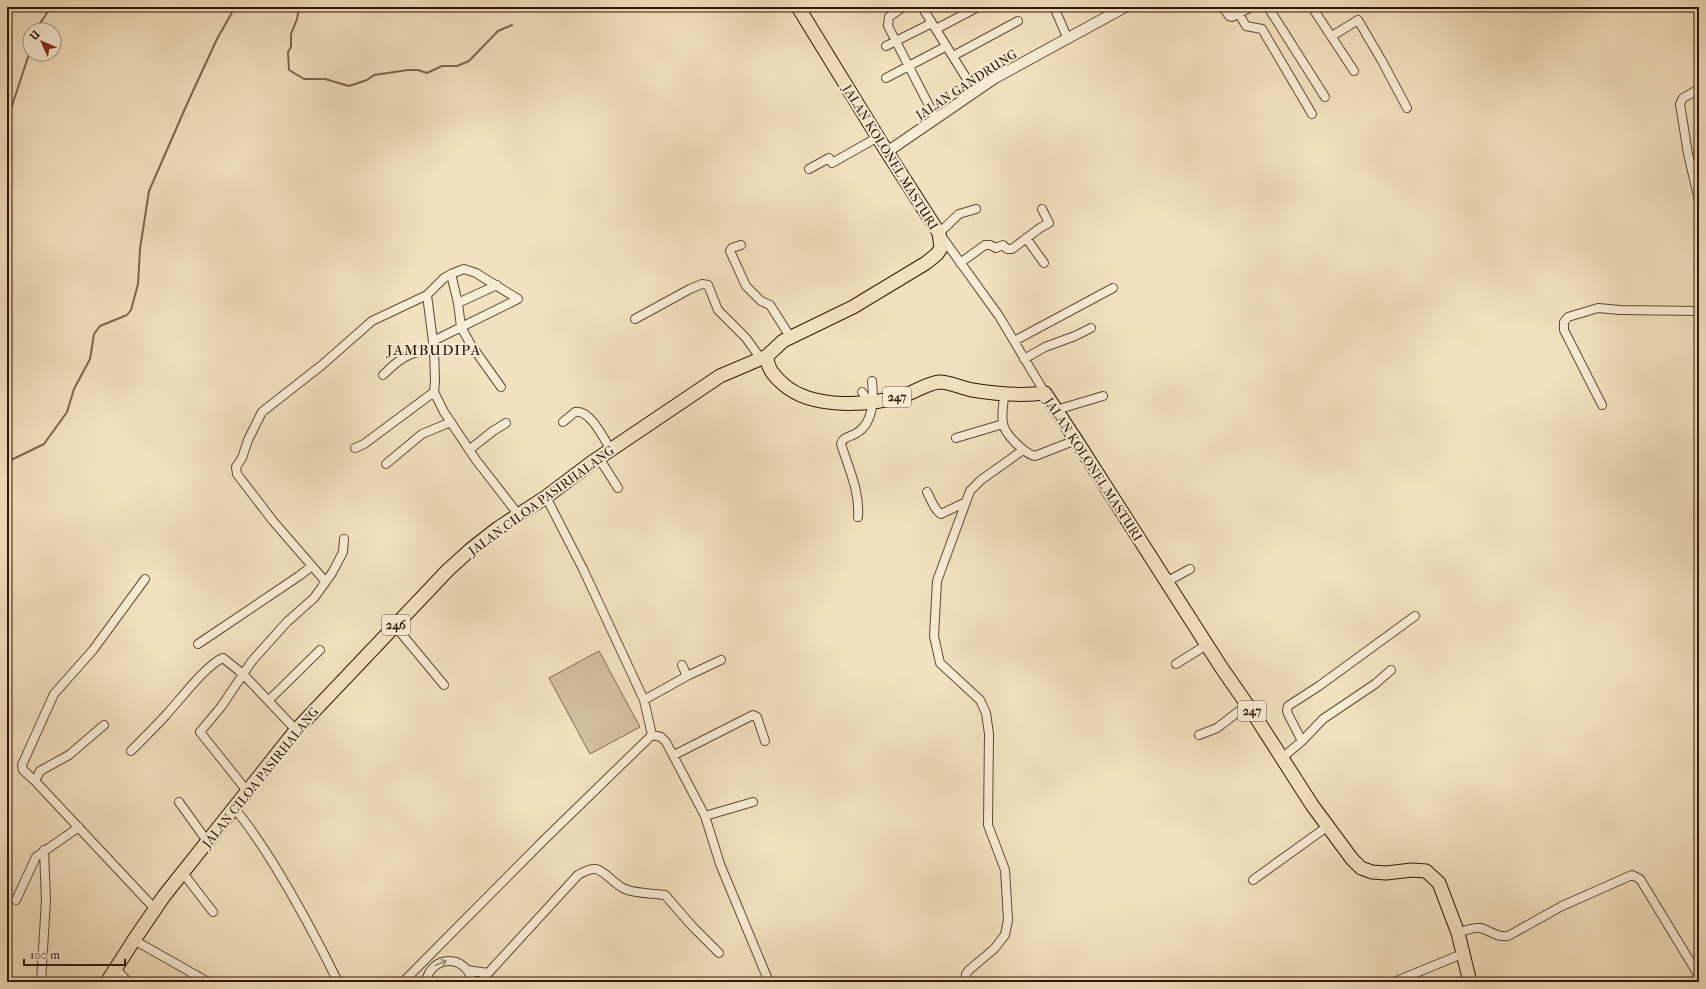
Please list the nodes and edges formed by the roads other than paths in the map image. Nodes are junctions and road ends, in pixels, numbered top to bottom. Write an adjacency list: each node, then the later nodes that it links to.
1 (798, 7): 30 (main road, JALAN KOLONEL MASTURI)
2 (903, 7): 17 (street)
3 (922, 7): 14 (street)
4 (978, 7): 14 (street)
5 (1054, 7): 16 (street)
6 (1125, 7): 16 (street, JALAN GANDRUNG)
7 (1223, 7): 11 (street)
8 (1251, 7): 11 (street)
9 (1268, 7): 26 (street)
10 (1312, 7): 15 (street)
11 (1239, 14): 28 (street)
12 (1018, 21): 20 (street)
13 (928, 25): 17 (street)
14 (936, 29): 20 (street)
15 (1332, 36): 22 (street); 27 (street)
16 (1067, 37): 25 (street, JALAN GANDRUNG)
17 (896, 41): 18 (street); 21 (street)
18 (886, 46)
19 (943, 48): 21 (street)
20 (953, 56): 25 (street)
21 (909, 66): 23 (street); 29 (street)
22 (1354, 71)
23 (886, 78)
24 (1699, 89): 33 (street)
25 (975, 92): 29 (street, JALAN GANDRUNG)
26 (1326, 97)
27 (1407, 108)
28 (1312, 114)
29 (936, 119): 31 (street, JALAN GANDRUNG)
30 (878, 137): 31 (main road, JALAN KOLONEL MASTURI); 32 (street)
31 (887, 152): 36 (main road, JALAN KOLONEL MASTURI)
32 (809, 169)
33 (1699, 200)
34 (976, 209): 36 (street)
35 (1042, 209): 37 (street)
36 (940, 235): 39 (street); 50 (main road, JALAN KOLONEL MASTURI)
37 (1026, 238): 39 (street); 40 (street)
38 (741, 245): 50 (street)
39 (960, 263): 51 (street)
40 (1044, 263)
41 (451, 274): 42 (street); 44 (street); 45 (street)
42 (497, 285): 45 (street); 48 (street)
43 (1113, 288): 51 (street)
44 (427, 295): 52 (street); 84 (street)
45 (458, 303): 48 (street)
46 (1699, 311): 63 (street)
47 (635, 319): 53 (street)
48 (461, 327): 52 (street); 57 (street)
49 (1091, 328): 54 (street)
50 (791, 338): 53 (main road, JALAN KOLONEL MASTURI)
51 (1014, 341): 54 (street)
52 (434, 345): 55 (street); 58 (street)
53 (764, 357): 62 (main road, JALAN KOLONEL MASTURI / 247); 73 (main road, JALAN CILOA PASIRHALANG / 246)
54 (1024, 359): 59 (street)
55 (383, 375)
56 (872, 381): 62 (street)
57 (501, 387)
58 (434, 392): 65 (street); 71 (street)
59 (1045, 393): 60 (main road, JALAN KOLONEL MASTURI / 247); 64 (main road, JALAN KOLONEL MASTURI / 247)
60 (1004, 394): 62 (main road, JALAN KOLONEL MASTURI / 247); 68 (street)
61 (1103, 396): 64 (street)
62 (868, 398): 82 (street)
63 (1602, 405)
64 (1056, 410): 70 (main road, JALAN KOLONEL MASTURI / 247)
65 (451, 422): 72 (street); 76 (street)
66 (563, 422): 73 (street)
67 (506, 423): 72 (street)
68 (1002, 424): 69 (street); 74 (street)
69 (956, 438)
70 (1076, 440): 74 (street); 88 (main road, JALAN KOLONEL MASTURI / 247)
71 (355, 448)
72 (469, 450): 81 (street)
73 (611, 450): 75 (main road, JALAN CILOA PASIRHALANG / 246)
74 (1023, 450): 80 (street)
75 (599, 458): 77 (street); 79 (main road, JALAN CILOA PASIRHALANG / 246)
76 (386, 464)
77 (618, 488)
78 (927, 492): 80 (street)
79 (546, 496): 81 (main road, JALAN CILOA PASIRHALANG / 246); 102 (street)
80 (966, 502): 146 (street)
81 (518, 514): 90 (main road, JALAN CILOA PASIRHALANG / 246)
82 (858, 518)
83 (344, 539): 87 (street)
84 (312, 566): 87 (street); 91 (street)
85 (1190, 569): 88 (street)
86 (145, 579): 113 (street)
87 (325, 581): 98 (street)
88 (1166, 582): 92 (main road, JALAN KOLONEL MASTURI / 247)
89 (1415, 616): 109 (street)
90 (395, 626): 100 (street); 105 (main road, JALAN CILOA PASIRHALANG / 246)
91 (198, 644)
92 (1208, 644): 95 (street); 103 (main road, JALAN KOLONEL MASTURI / 247)
93 (320, 650): 101 (street)
94 (721, 660): 99 (street)
95 (1176, 664)
96 (682, 665): 99 (street)
97 (1391, 670): 109 (street)
98 (243, 674): 101 (street); 110 (street); 114 (street)
99 (687, 676): 102 (street)
100 (444, 685)
101 (269, 700): 105 (street)
102 (644, 700): 106 (street)
103 (1247, 705): 107 (street); 112 (main road, JALAN KOLONEL MASTURI / 247)
104 (104, 725): 113 (street)
105 (296, 730): 114 (main road, JALAN CILOA PASIRHALANG / 246)
106 (652, 735): 111 (street); 141 (street)
107 (1199, 735)
108 (765, 741): 111 (street)
109 (1302, 741): 112 (street)
110 (131, 751)
111 (674, 755): 118 (street)
112 (1282, 758): 119 (main road, JALAN KOLONEL MASTURI / 247)
113 (35, 781): 120 (street)
114 (247, 791): 117 (main road, JALAN CILOA PASIRHALANG / 246)
115 (178, 802): 121 (street)
116 (753, 802): 118 (street)
117 (234, 808): 121 (main road, JALAN CILOA PASIRHALANG / 246); 140 (street)
118 (705, 816): 145 (street)
119 (1328, 826): 124 (street); 128 (main road, JALAN KOLONEL MASTURI / 247)
120 (79, 827): 122 (street); 126 (street)
121 (207, 841): 123 (main road, JALAN CILOA PASIRHALANG / 246)
122 (44, 850): 125 (street); 136 (street)
123 (183, 873): 126 (main road, JALAN CILOA PASIRHALANG / 246); 127 (street)
124 (1253, 880)
125 (16, 900)
126 (155, 909): 129 (main road, JALAN CILOA PASIRHALANG / 246)
127 (213, 912)
128 (1458, 932): 131 (main road, JALAN KOLONEL MASTURI / 247); 135 (street)
129 (134, 940): 132 (main road, JALAN CILOA PASIRHALANG / 246); 139 (street)
130 (719, 953): 134 (street)
131 (1462, 954): 147 (street); 148 (main road, JALAN KOLONEL MASTURI / 247)
132 (116, 969): 137 (main road, JALAN CILOA PASIRHALANG / 246); 138 (street)
133 (467, 970): 134 (street); 142 (street, one-way to 133); 143 (street)
134 (488, 973): 144 (street)
135 (1699, 976)
136 (41, 982)
137 (107, 982)
138 (128, 982)
139 (208, 982)
140 (338, 982)
141 (403, 982)
142 (426, 982)
143 (472, 982)
144 (480, 982)
145 (769, 982)
146 (966, 982)
147 (1394, 982)
148 (1470, 982)

